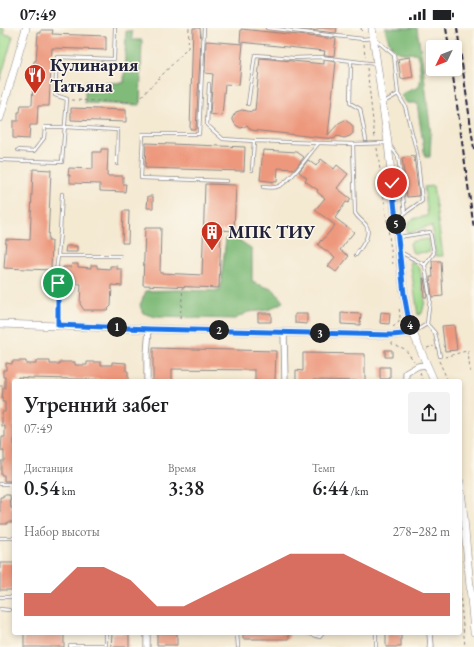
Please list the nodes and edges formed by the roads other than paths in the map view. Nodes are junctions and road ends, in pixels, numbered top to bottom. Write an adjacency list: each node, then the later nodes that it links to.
1 (26, 28): 14 (street)
2 (115, 28): 15 (lane)
3 (204, 28): 25 (lane)
4 (267, 28): 6 (lane)
5 (372, 28): 7 (street)
6 (299, 30): 7 (lane)
7 (374, 38): 9 (street); 11 (lane)
8 (351, 61): 9 (lane); 13 (lane); 16 (lane)
9 (377, 64): 12 (street)
10 (209, 84): 17 (lane)
11 (398, 94): 12 (lane); 28 (lane)
12 (382, 103): 19 (street)
13 (248, 104)
14 (0, 118)
15 (65, 127): 21 (lane); 22 (lane); 23 (lane)
16 (366, 140)
17 (254, 141): 18 (lane); 24 (lane)
18 (318, 143): 20 (lane); 26 (lane)
19 (388, 143): 20 (lane); 28 (lane); 29 (street)
20 (353, 144): 32 (lane)
21 (18, 150)
22 (0, 160)
23 (117, 164)
24 (252, 170)
25 (227, 181)
26 (263, 187)
27 (62, 194): 33 (lane)
28 (405, 213): 29 (lane)
29 (396, 223): 30 (street)
30 (398, 237): 31 (street); 35 (lane)
31 (399, 252): 35 (lane); 41 (street)
32 (356, 255)
33 (58, 256): 34 (lane); 38 (lane)
34 (120, 256)
35 (425, 265): 37 (lane)
36 (0, 324): 38 (street)
37 (427, 324): 41 (lane); 42 (lane)
38 (58, 325): 39 (street)
39 (149, 329): 40 (street); 44 (street)
40 (284, 332): 41 (street); 45 (street)
41 (413, 333): 43 (street)
42 (440, 357)
43 (427, 365): 46 (street); 47 (street)
44 (146, 379)
45 (285, 379)
46 (406, 379)
47 (433, 379)
48 (0, 484): 49 (lane)
49 (12, 484)
50 (462, 508): 57 (street)
51 (0, 538): 52 (lane)
52 (12, 538)
53 (0, 596): 54 (lane)
54 (12, 597)
55 (0, 610): 56 (lane)
56 (9, 610)
57 (474, 632)
58 (106, 635): 65 (lane)
59 (147, 635): 66 (street)
60 (236, 635): 67 (lane)
61 (313, 635): 62 (lane)
62 (321, 635)
63 (376, 635): 68 (lane)
64 (430, 635): 69 (street)
65 (70, 647)
66 (147, 647)
67 (238, 647)
68 (376, 647)
69 (431, 647)

